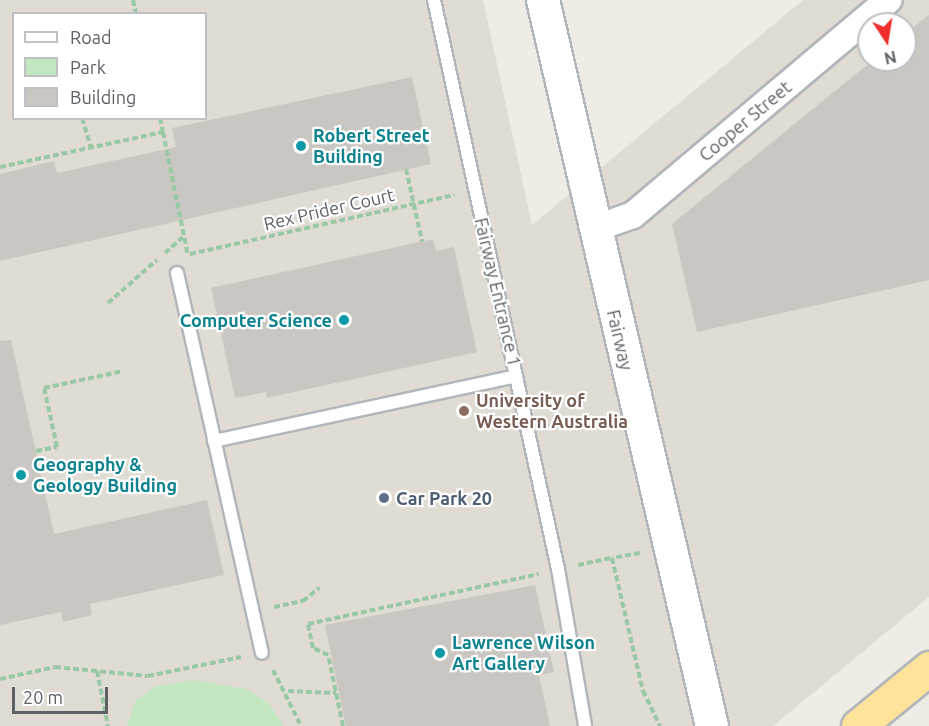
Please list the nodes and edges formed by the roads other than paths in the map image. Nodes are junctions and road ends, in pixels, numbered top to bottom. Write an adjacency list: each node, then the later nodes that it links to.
1 (434, 0): 6 (lane, Fairway Entrance 1)
2 (543, 0): 4 (street, Fairway)
3 (888, 0): 4 (street, Cooper Street)
4 (594, 229): 10 (street, Fairway)
5 (177, 273): 7 (lane)
6 (516, 376): 7 (lane); 11 (lane, Fairway Entrance 1)
7 (214, 441): 8 (lane)
8 (262, 653)
9 (929, 668): 12 (highway)
10 (717, 722)
11 (585, 726)
12 (858, 726)

